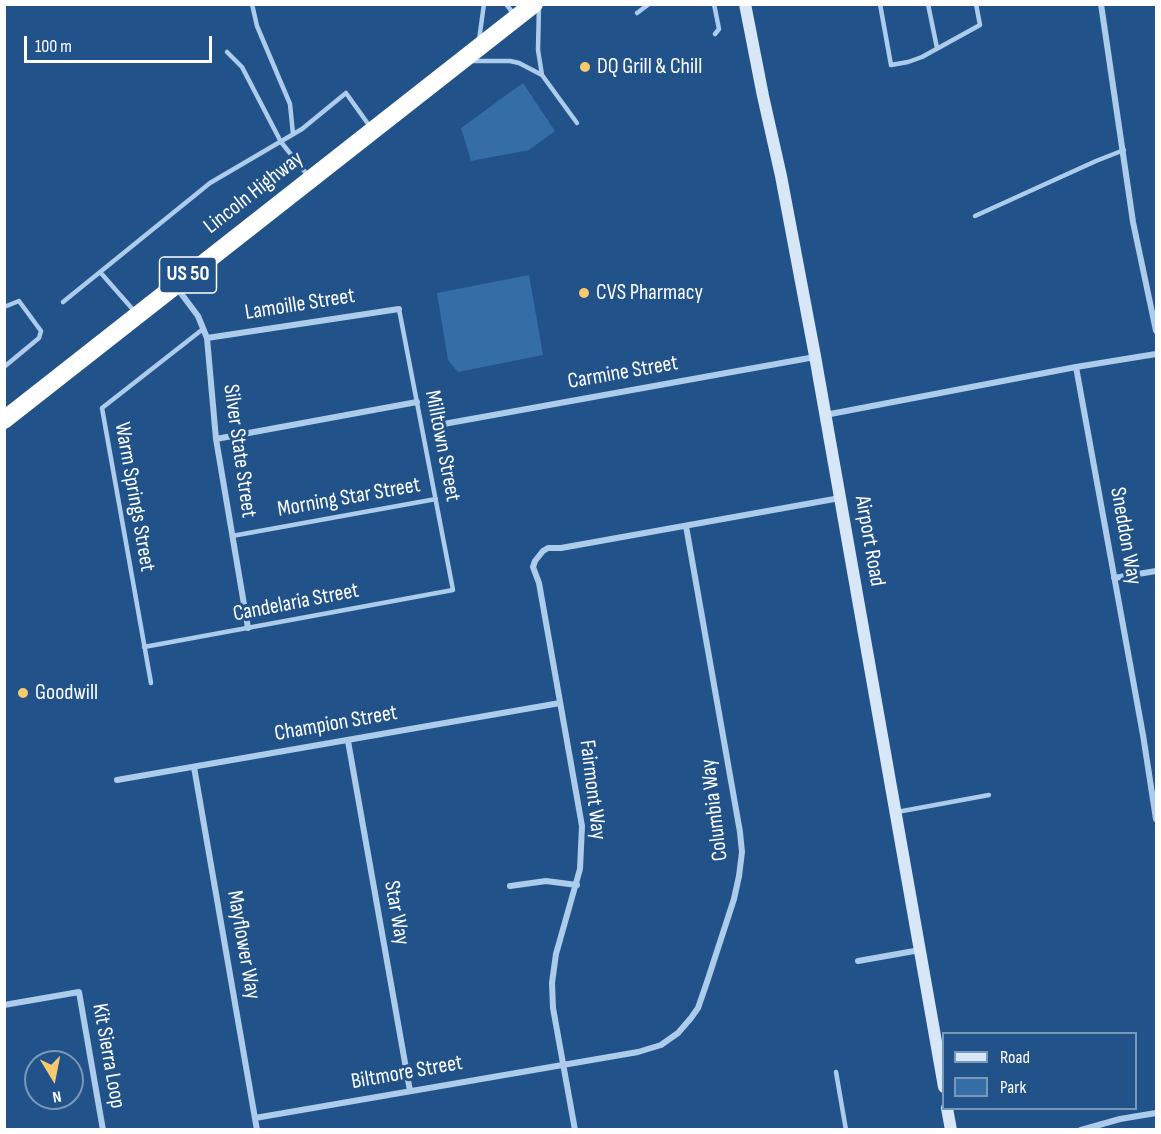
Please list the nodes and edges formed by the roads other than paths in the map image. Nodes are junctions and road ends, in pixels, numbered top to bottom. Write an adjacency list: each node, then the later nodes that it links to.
1 (252, 4): 22 (lane)
2 (484, 4): 15 (lane)
3 (534, 4): 12 (highway, Lincoln Highway / US 50)
4 (539, 4): 19 (lane)
5 (649, 4): 13 (lane)
6 (714, 4): 14 (lane)
7 (745, 4): 37 (street, Airport Road)
8 (880, 4): 16 (lane)
9 (928, 4): 16 (lane)
10 (976, 4): 16 (lane)
11 (1101, 4): 24 (street)
12 (511, 11): 15 (highway, Lincoln Highway / US 50)
13 (637, 13)
14 (715, 34)
15 (478, 47): 18 (highway, Lincoln Highway / US 50)
16 (937, 48)
17 (228, 52): 23 (lane)
18 (459, 62): 19 (lane); 21 (highway, Lincoln Highway / US 50)
19 (542, 75): 20 (lane)
20 (577, 123)
21 (372, 130): 22 (lane); 25 (highway, Lincoln Highway / US 50)
22 (293, 134): 23 (lane)
23 (281, 142): 25 (lane); 27 (lane)
24 (1124, 150): 26 (lane); 34 (street)
25 (310, 179): 28 (highway, Lincoln Highway / US 50)
26 (975, 216)
27 (100, 272): 29 (lane); 32 (lane)
28 (175, 285): 32 (highway, Lincoln Highway / US 50); 33 (street, Silver State Street)
29 (63, 303)
30 (4, 307): 38 (lane)
31 (399, 309): 35 (street, Lamoille Street); 40 (lane, Milltown Street)
32 (138, 315): 41 (highway, Lincoln Highway / US 50)
33 (203, 329): 35 (street, Silver State Street); 53 (lane, Warm Springs Street)
34 (1156, 332)
35 (207, 338): 44 (street, Silver State Street)
36 (1156, 354): 39 (street)
37 (815, 356): 42 (street, Airport Road); 43 (street, Carmine Street)
38 (4, 367)
39 (1076, 367): 42 (street); 50 (street, Sneddon Way)
40 (417, 402): 44 (street); 46 (lane, Milltown Street)
41 (9, 413)
42 (825, 415): 45 (street, Airport Road)
43 (438, 425)
44 (216, 439): 48 (street, Silver State Street)
45 (840, 498): 47 (street); 60 (street, Airport Road)
46 (436, 499): 48 (lane, Morning Star Street); 51 (lane, Milltown Street)
47 (686, 526): 55 (street, Fairmont Way); 67 (street, Columbia Way)
48 (232, 536): 52 (street, Silver State Street)
49 (1156, 571): 50 (street)
50 (1114, 578): 61 (street, Sneddon Way)
51 (453, 590): 52 (lane, Candelaria Street)
52 (248, 628): 53 (lane, Candelaria Street)
53 (144, 647): 54 (lane, Warm Springs Street)
54 (151, 682)
55 (560, 703): 56 (street, Champion Street); 62 (street, Fairmont Way)
56 (348, 741): 57 (street, Champion Street); 70 (street, Star Way)
57 (194, 767): 58 (street, Champion Street); 73 (street, Mayflower Way)
58 (117, 780)
59 (989, 795): 60 (lane)
60 (895, 813): 64 (street, Airport Road)
61 (1156, 819)
62 (577, 885): 63 (street); 67 (street, Fairmont Way)
63 (510, 886)
64 (920, 950): 65 (street); 69 (street, Airport Road)
65 (858, 961)
66 (4, 1005): 74 (street, Kit Sierra Loop)
67 (564, 1064): 70 (street, Biltmore Street); 76 (street, Fairmont Way)
68 (836, 1072): 77 (lane)
69 (942, 1076)
70 (410, 1091): 73 (street, Biltmore Street)
71 (947, 1110): 78 (street)
72 (1156, 1113): 79 (street)
73 (255, 1118): 75 (street, Mayflower Way)
74 (103, 1130)
75 (257, 1130)
76 (575, 1130)
77 (846, 1130)
78 (951, 1130)
79 (1081, 1130)

